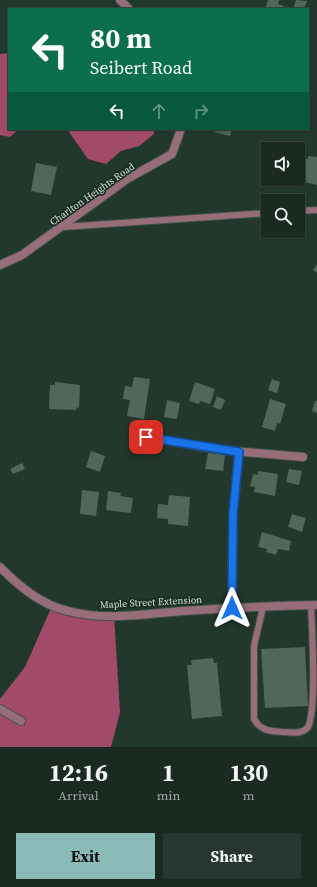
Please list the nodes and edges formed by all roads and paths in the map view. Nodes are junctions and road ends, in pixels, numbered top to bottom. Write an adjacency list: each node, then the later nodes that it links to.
1 (120, 0): 2 (street)
2 (128, 8)
3 (181, 130): 7 (street, Charlton Heights Road)
4 (317, 210): 5 (lane)
5 (305, 211)
6 (261, 213): 7 (lane)
7 (63, 227): 8 (street, Charlton Heights Road)
8 (0, 265)
9 (146, 437): 10 (street)
10 (239, 452): 11 (street); 15 (street)
11 (303, 457)
12 (0, 567): 15 (street, Maple Street Extension)
13 (314, 605): 14 (street, Maple Street Extension); 14 (lane)
14 (263, 606): 15 (street, Maple Street Extension)
15 (232, 608)
16 (0, 709): 17 (street)
17 (21, 721)

